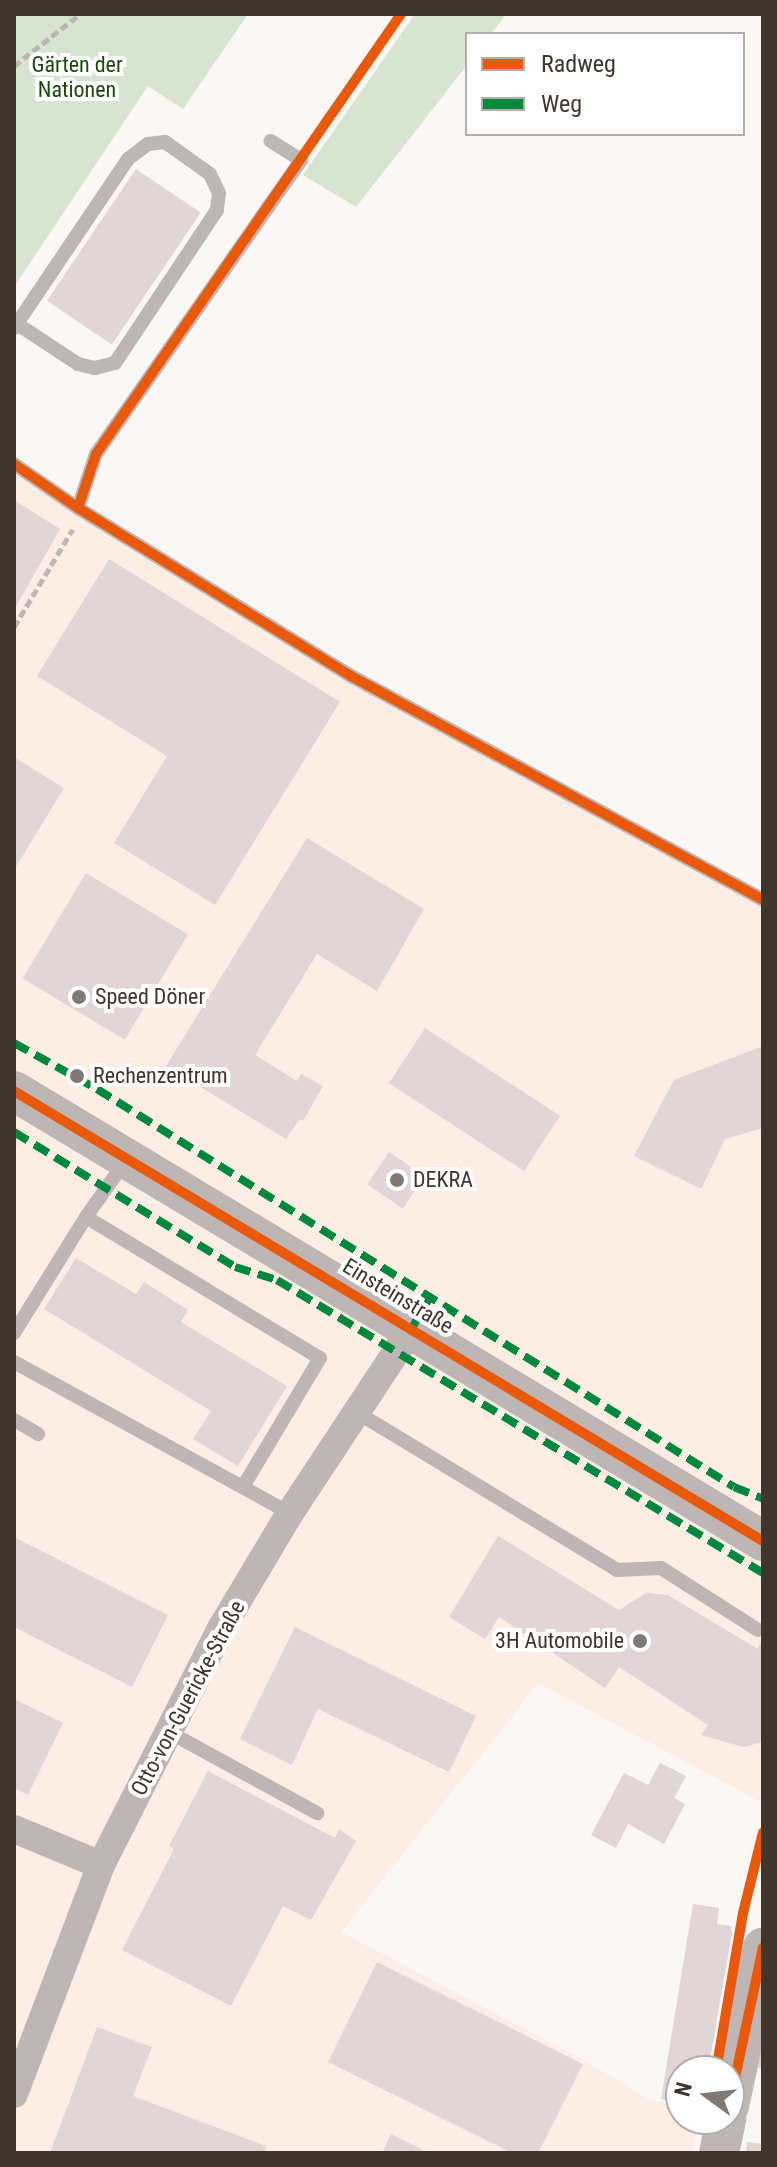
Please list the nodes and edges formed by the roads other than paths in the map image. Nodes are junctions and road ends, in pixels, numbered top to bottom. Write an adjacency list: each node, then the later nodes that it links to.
1 (271, 141): 4 (lane)
2 (15, 326): 2 (lane)
3 (14, 464): 4 (lane)
4 (81, 510): 5 (lane)
5 (763, 900)
6 (14, 1091): 7 (street, Einsteinstraße)
7 (128, 1158): 8 (lane); 9 (street, Einsteinstraße)
8 (86, 1217): 10 (lane); 15 (lane)
9 (412, 1328): 12 (street, Otto-von-Guericke-Straße); 17 (street, Einsteinstraße)
10 (14, 1333)
11 (14, 1362): 15 (lane)
12 (358, 1413): 16 (street, Otto-von-Guericke-Straße); 18 (lane)
13 (14, 1420): 14 (lane)
14 (38, 1434)
15 (244, 1485): 16 (lane)
16 (290, 1513): 19 (street, Otto-von-Guericke-Straße)
17 (762, 1539)
18 (758, 1630)
19 (169, 1732): 20 (lane); 22 (street, Otto-von-Guericke-Straße)
20 (317, 1813)
21 (14, 1829): 22 (street)
22 (101, 1865): 25 (street, Otto-von-Guericke-Straße)
23 (763, 1948): 24 (street)
24 (740, 2055)
25 (14, 2094)

